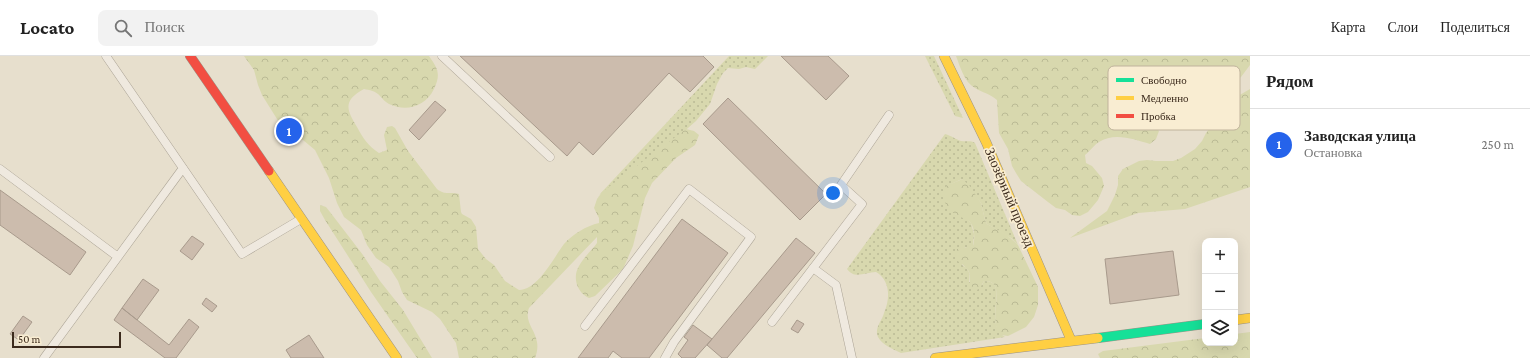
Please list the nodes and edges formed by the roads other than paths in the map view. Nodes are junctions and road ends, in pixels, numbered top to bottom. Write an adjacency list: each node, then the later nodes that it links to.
1 (106, 56): 7 (lane)
2 (190, 56): 9 (street)
3 (442, 56): 6 (lane)
4 (944, 56): 17 (street, Заозёрный проезд)
5 (889, 115): 11 (lane)
6 (550, 157)
7 (183, 168): 9 (lane); 10 (lane)
8 (0, 169): 10 (lane)
9 (302, 219): 19 (street)
10 (118, 257): 18 (lane)
11 (813, 268): 14 (lane); 21 (lane)
12 (1250, 318): 13 (street)
13 (1238, 320)
14 (772, 322)
15 (1202, 324): 17 (street)
16 (585, 326): 20 (lane)
17 (1071, 340): 22 (street)
18 (44, 358)
19 (397, 358)
20 (664, 358)
21 (852, 358)
22 (934, 358)

